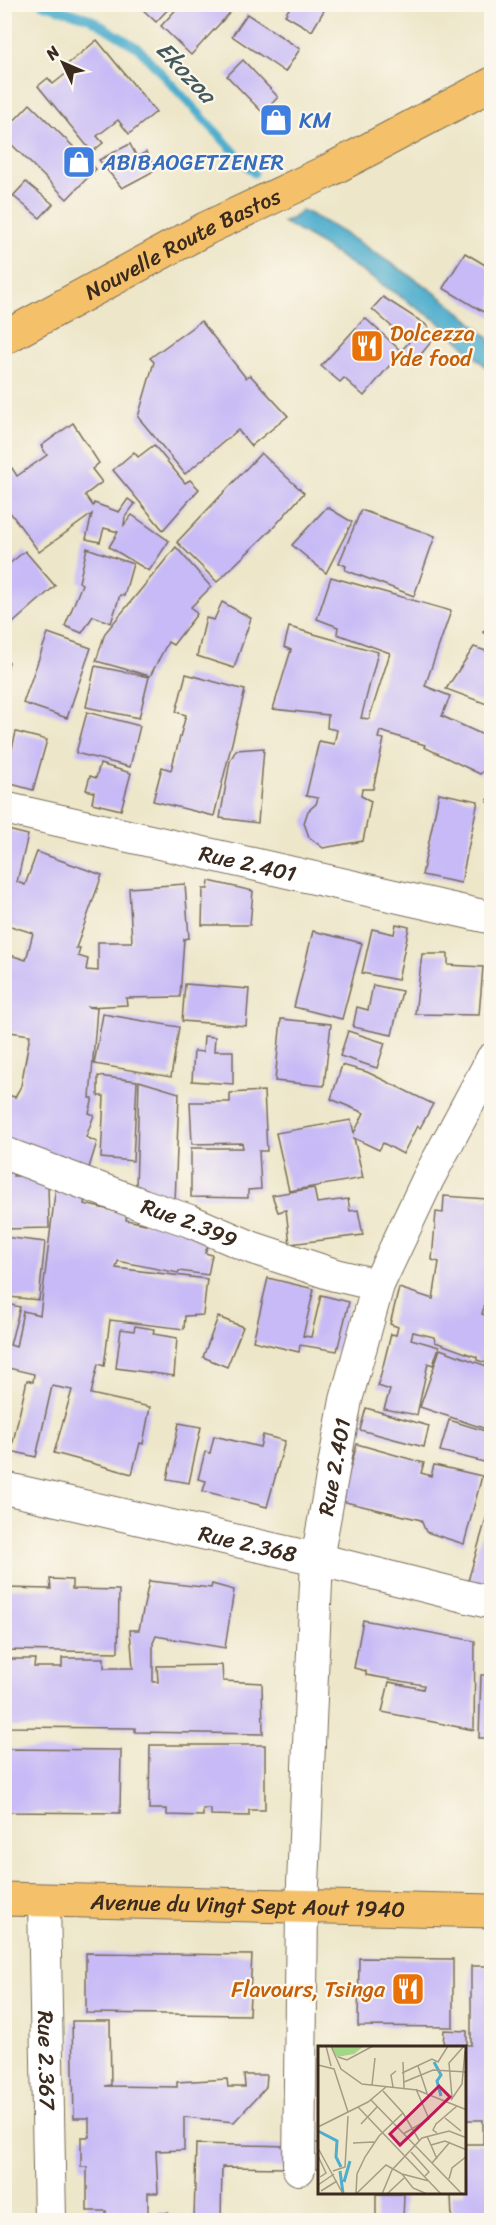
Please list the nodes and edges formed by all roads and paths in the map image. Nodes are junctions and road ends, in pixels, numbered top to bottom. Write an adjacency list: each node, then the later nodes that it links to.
1 (492, 84): 2 (main road, Nouvelle Route Bastos)
2 (4, 338)
3 (4, 808): 4 (street, Rue 2.401)
4 (492, 918)
5 (492, 1059): 7 (street, Rue 2.401)
6 (4, 1153): 7 (street, Rue 2.399)
7 (378, 1284): 9 (street, Rue 2.401)
8 (4, 1488): 9 (street, Rue 2.368)
9 (316, 1559): 10 (street, Rue 2.368); 13 (street, Rue 2.401)
10 (492, 1603)
11 (4, 1899): 12 (main road, Avenue du Vingt Sept Aout 1940)
12 (44, 1900): 13 (main road, Avenue du Vingt Sept Aout 1940); 16 (street, Rue 2.367)
13 (302, 1906): 14 (main road, Avenue du Vingt Sept Aout 1940); 15 (street, Rue 2.401)
14 (492, 1911)
15 (299, 2169)
16 (50, 2220)

